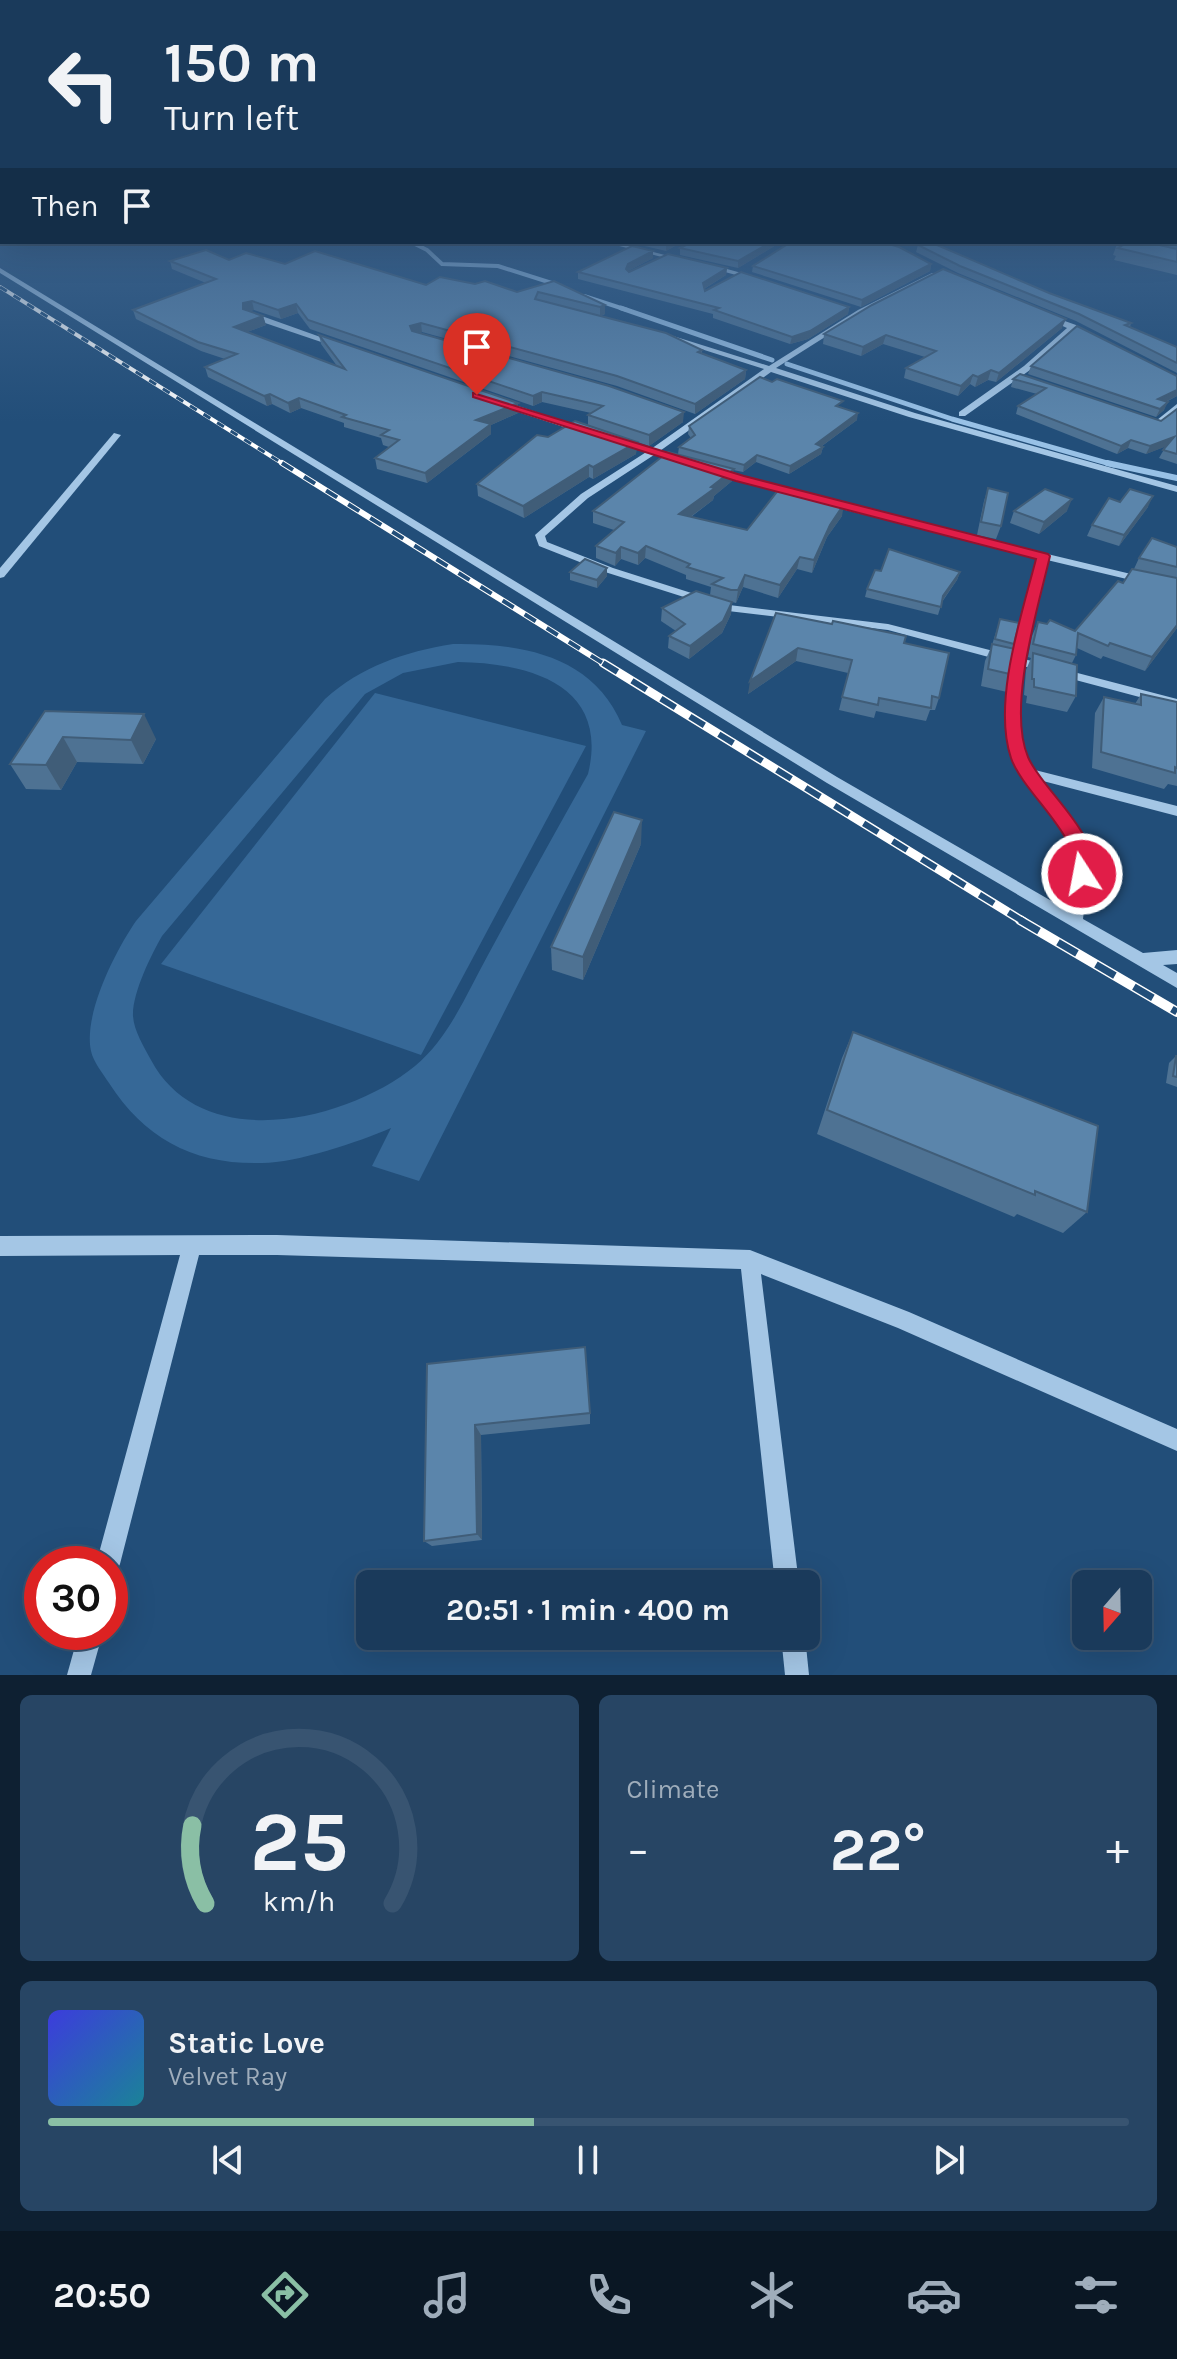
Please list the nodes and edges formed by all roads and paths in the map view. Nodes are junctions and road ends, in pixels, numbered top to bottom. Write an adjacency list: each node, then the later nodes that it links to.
1 (708, 266): 5 (street)
2 (754, 266): 5 (street)
3 (935, 266): 10 (street)
4 (0, 270): 39 (street)
5 (741, 274): 6 (street); 7 (street)
6 (756, 279)
7 (729, 281)
8 (845, 307): 10 (street)
9 (1034, 311): 12 (street)
10 (860, 312): 16 (street)
11 (250, 315): 15 (street)
12 (1073, 327): 14 (street); 17 (street)
13 (653, 331): 16 (street)
14 (1099, 341)
15 (341, 346)
16 (770, 369): 24 (street); 31 (street)
17 (1016, 376): 18 (street); 21 (street)
18 (1030, 381)
19 (490, 400): 26 (street)
20 (1177, 407): 22 (street)
21 (962, 414)
22 (1130, 414)
23 (682, 415): 24 (street)
24 (695, 420): 28 (street)
25 (117, 435): 33 (street)
26 (597, 435)
27 (638, 448): 28 (street)
28 (651, 453): 29 (street); 35 (street)
29 (666, 457)
30 (710, 470): 32 (street)
31 (1177, 489)
32 (1043, 556): 34 (street); 35 (street)
33 (0, 575)
34 (1177, 588)
35 (1017, 663): 36 (street); 37 (street)
36 (1177, 703)
37 (1030, 773): 38 (street); 39 (street)
38 (1177, 811)
39 (1075, 921): 41 (street)
40 (1177, 957): 41 (street)
41 (1142, 960): 42 (street)
42 (1177, 981)
43 (0, 1246): 44 (street)
44 (192, 1246): 45 (street); 47 (street)
45 (750, 1260): 46 (street); 48 (street)
46 (1177, 1440)
47 (113, 1546)
48 (785, 1570)
49 (86, 1650): 51 (street)
50 (794, 1650): 52 (street)
51 (79, 1675)
52 (797, 1675)

